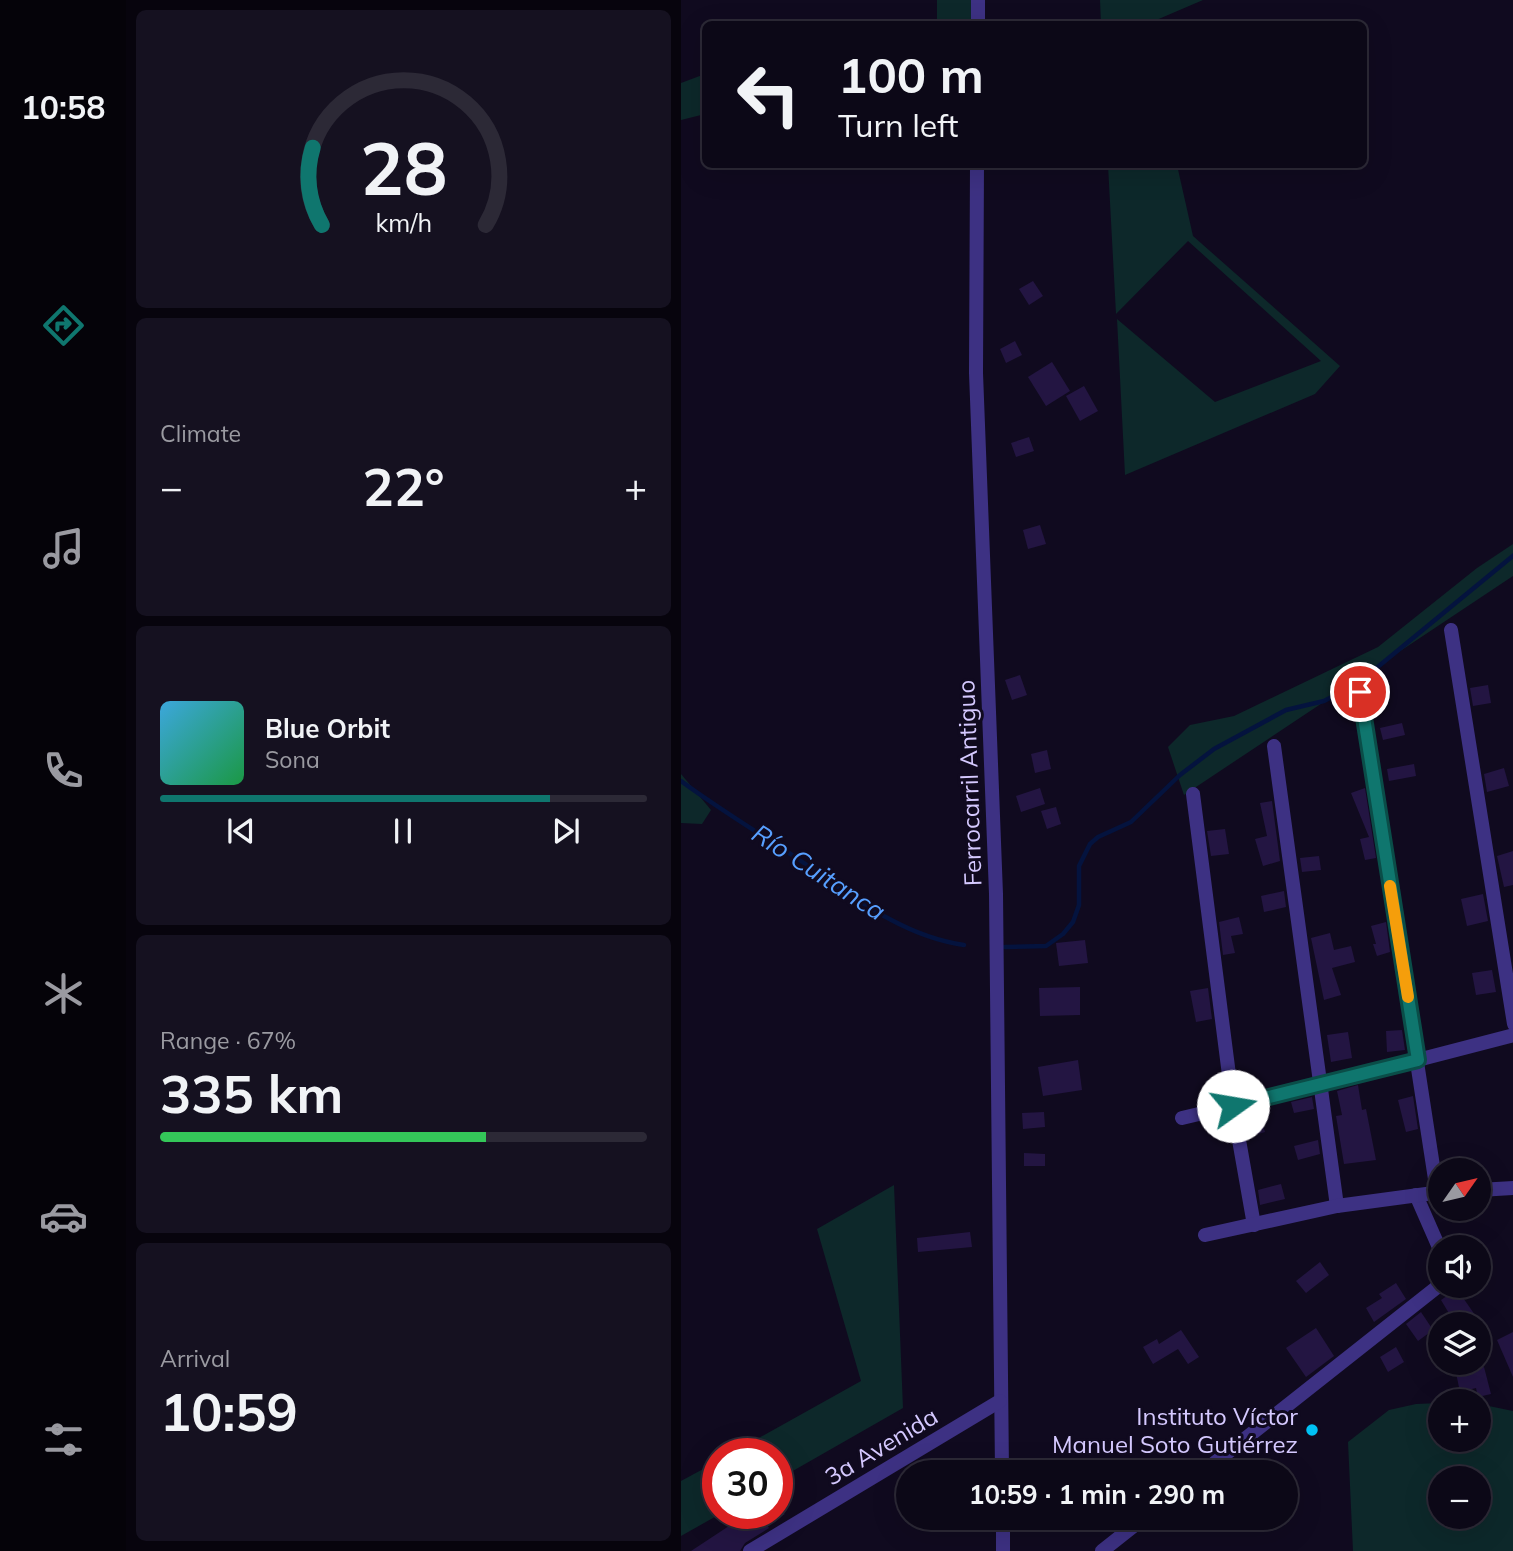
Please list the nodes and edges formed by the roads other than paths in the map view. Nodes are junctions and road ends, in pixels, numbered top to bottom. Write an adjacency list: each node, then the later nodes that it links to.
1 (978, 0): 2 (street)
2 (978, 21)
3 (977, 168): 24 (street, Ferrocarril Antiguo)
4 (1451, 630): 8 (street)
5 (1360, 692): 10 (street)
6 (1274, 746): 11 (street)
7 (1193, 794): 12 (street)
8 (1513, 1024)
9 (1513, 1035): 10 (street)
10 (1418, 1060): 11 (street); 14 (street)
11 (1321, 1085): 12 (street); 19 (street)
12 (1233, 1106): 13 (street); 20 (street)
13 (1182, 1118)
14 (1434, 1158)
15 (1513, 1188): 16 (street)
16 (1491, 1189)
17 (1428, 1193): 18 (street)
18 (1416, 1195): 19 (street); 22 (street)
19 (1337, 1206): 20 (street)
20 (1254, 1224): 21 (street)
21 (1205, 1235)
22 (1434, 1235)
23 (1428, 1294): 26 (street)
24 (1000, 1401): 25 (street, Ferrocarril Antiguo); 29 (street, 3a Avenida)
25 (1002, 1460)
26 (1218, 1460)
27 (1003, 1530): 30 (street)
28 (1129, 1530): 31 (street)
29 (750, 1551)
30 (1003, 1551)
31 (1102, 1551)

